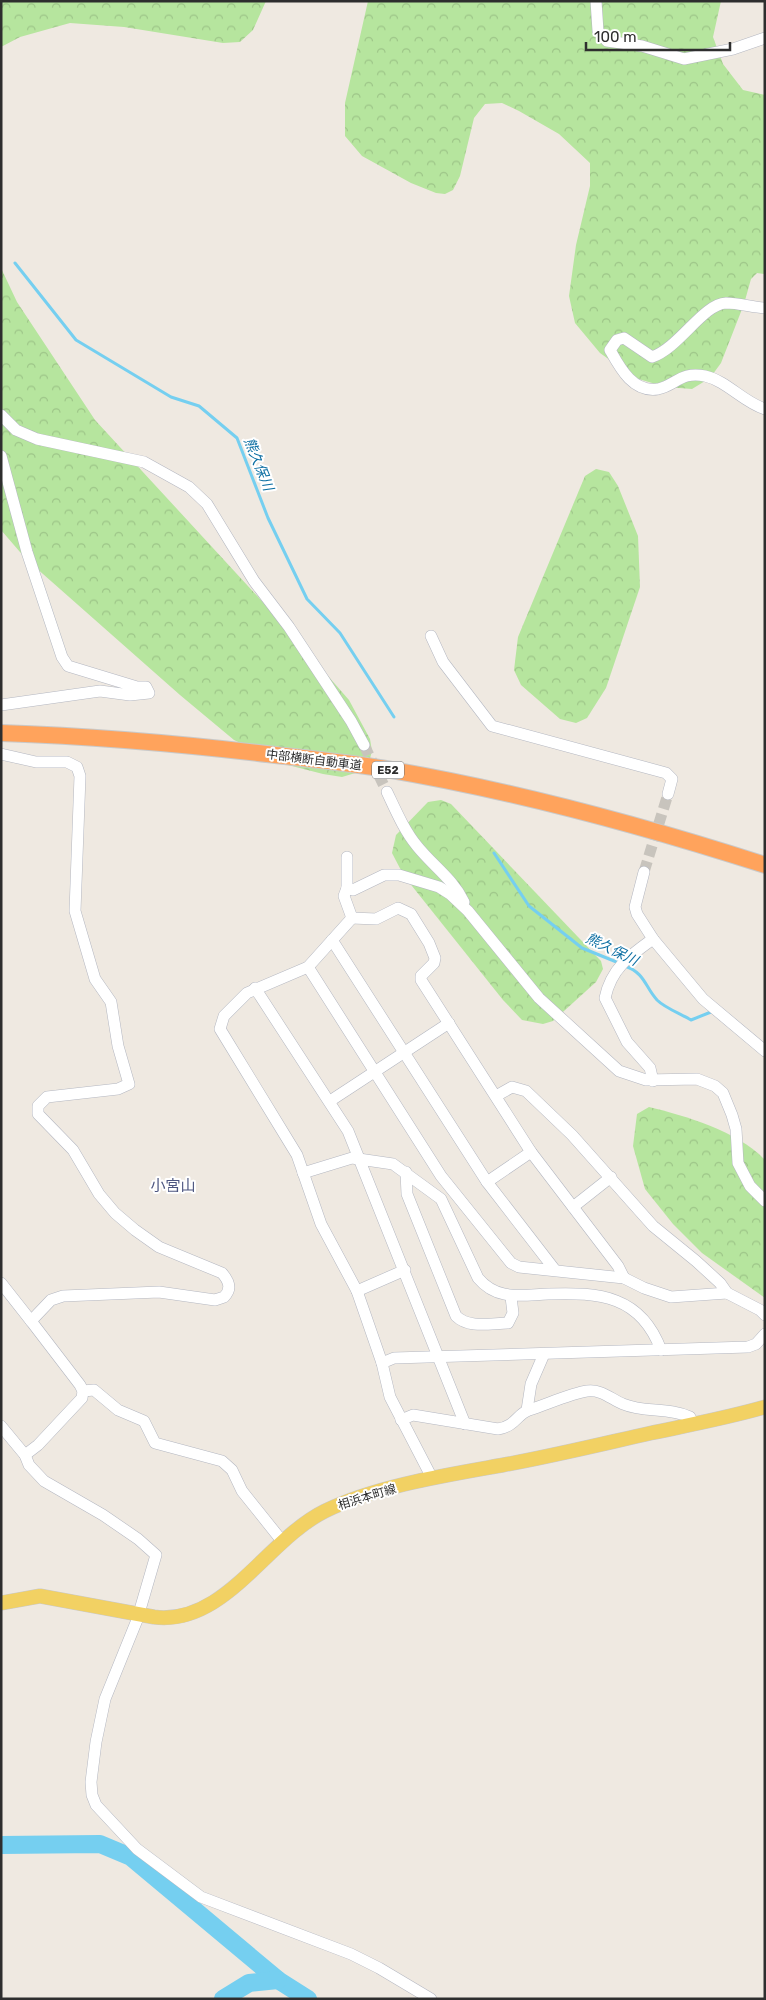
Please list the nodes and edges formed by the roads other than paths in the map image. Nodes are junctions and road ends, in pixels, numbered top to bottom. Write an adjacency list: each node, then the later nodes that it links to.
1 (596, 1): 2 (street)
2 (765, 38)
3 (765, 308): 4 (street)
4 (765, 409)
5 (1, 415): 10 (street)
6 (1, 456): 8 (street)
7 (431, 636): 13 (street)
8 (1, 705)
9 (1, 733): 15 (highway, 中部横断自動車道 / E52)
10 (364, 745)
11 (1, 754): 47 (street)
12 (387, 792): 18 (street)
13 (668, 794)
14 (347, 856): 17 (street)
15 (765, 864)
16 (644, 872): 20 (street)
17 (347, 888): 18 (street); 19 (street)
18 (468, 911): 28 (street)
19 (352, 918): 21 (street); 24 (street)
20 (652, 939): 25 (street); 28 (street)
21 (332, 940): 22 (street); 26 (street)
22 (308, 967): 23 (street); 27 (street)
23 (255, 988): 30 (street); 34 (street)
24 (449, 1023): 26 (street); 29 (street)
25 (765, 1051)
26 (404, 1054): 27 (street); 36 (street)
27 (376, 1071): 30 (street); 40 (street)
28 (653, 1081): 37 (street)
29 (496, 1096): 31 (street); 35 (street)
30 (330, 1101): 32 (street)
31 (531, 1152): 36 (street); 38 (street)
32 (360, 1159): 33 (street); 34 (street); 39 (street)
33 (406, 1172): 45 (street); 45 (street)
34 (303, 1173): 43 (street)
35 (611, 1176): 38 (street); 44 (street)
36 (487, 1182): 40 (street)
37 (765, 1202)
38 (573, 1207): 41 (street)
39 (405, 1270): 43 (street); 51 (street)
40 (554, 1270): 41 (street)
41 (624, 1278): 44 (street)
42 (1, 1282): 47 (street)
43 (357, 1291): 52 (street)
44 (727, 1293): 46 (street)
45 (511, 1297): 49 (street)
46 (765, 1315)
47 (31, 1321): 53 (street)
48 (765, 1334): 49 (street)
49 (661, 1350): 50 (street)
50 (544, 1354): 51 (street); 55 (street)
51 (440, 1357): 52 (street); 57 (street)
52 (382, 1363): 56 (street)
53 (83, 1390): 60 (street); 62 (street)
54 (765, 1407): 58 (main road, 相浜本町線)
55 (527, 1410): 57 (street); 58 (street)
56 (401, 1420): 57 (street); 61 (street)
57 (464, 1424)
58 (693, 1424): 61 (main road, 相浜本町線)
59 (1, 1426): 60 (street)
60 (25, 1455): 64 (street)
61 (432, 1478): 62 (main road, 相浜本町線)
62 (282, 1542): 64 (main road, 相浜本町線)
63 (1, 1603): 64 (main road, 相浜本町線)
64 (139, 1614): 65 (street)
65 (431, 1999)

